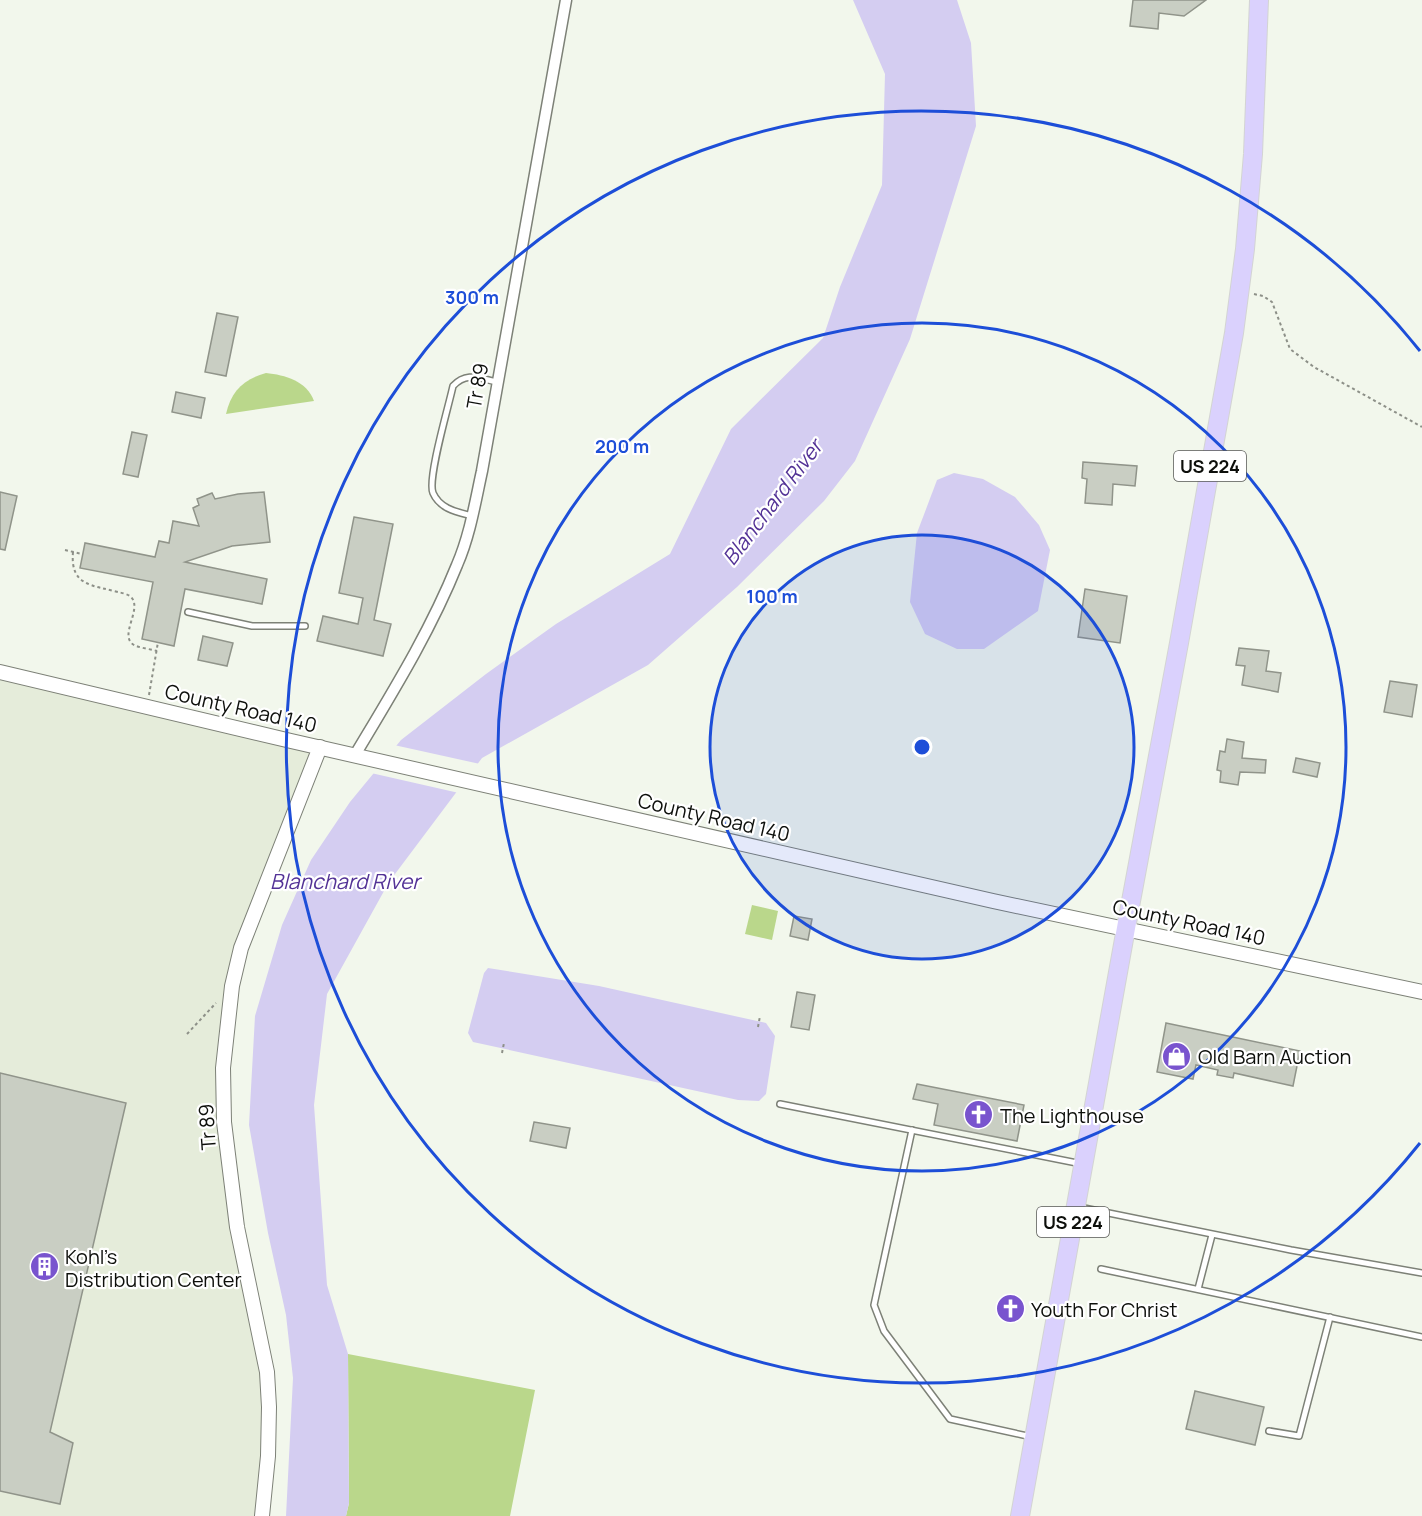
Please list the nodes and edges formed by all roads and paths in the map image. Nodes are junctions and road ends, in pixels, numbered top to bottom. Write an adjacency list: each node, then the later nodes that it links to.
1 (566, 0): 4 (street, Tr 89)
2 (1259, 0): 3 (main road, US 224)
3 (1240, 290): 5 (path); 18 (main road, US 224)
4 (498, 382): 6 (street, Tr 89); 6 (lane)
5 (1422, 427)
6 (472, 516): 17 (street, Tr 89)
7 (65, 550): 8 (path)
8 (73, 552): 9 (path); 13 (path)
9 (82, 554)
10 (188, 612): 11 (lane)
11 (304, 626)
12 (158, 642): 13 (path)
13 (157, 651): 15 (path)
14 (0, 672): 15 (street, County Road 140)
15 (148, 706): 16 (street, County Road 140)
16 (320, 747): 17 (street, County Road 140); 19 (street, Tr 89)
17 (355, 755): 18 (street, County Road 140)
18 (1125, 928): 20 (street, County Road 140); 28 (main road, US 224)
19 (232, 986): 23 (path); 38 (street, Tr 89)
20 (1422, 992)
21 (760, 1016): 22 (path)
22 (758, 1027)
23 (187, 1034)
24 (504, 1043): 25 (path)
25 (502, 1053)
26 (780, 1104): 27 (lane)
27 (912, 1130): 28 (lane); 37 (lane)
28 (1083, 1164): 29 (main road, US 224)
29 (1076, 1207): 30 (lane); 37 (main road, US 224)
30 (1212, 1234): 32 (lane); 33 (lane)
31 (1101, 1269): 33 (lane)
32 (1422, 1273)
33 (1198, 1289): 34 (lane)
34 (1330, 1317): 35 (lane); 36 (lane)
35 (1422, 1337)
36 (1269, 1431)
37 (1034, 1437): 39 (main road, US 224)
38 (262, 1516)
39 (1020, 1516)

